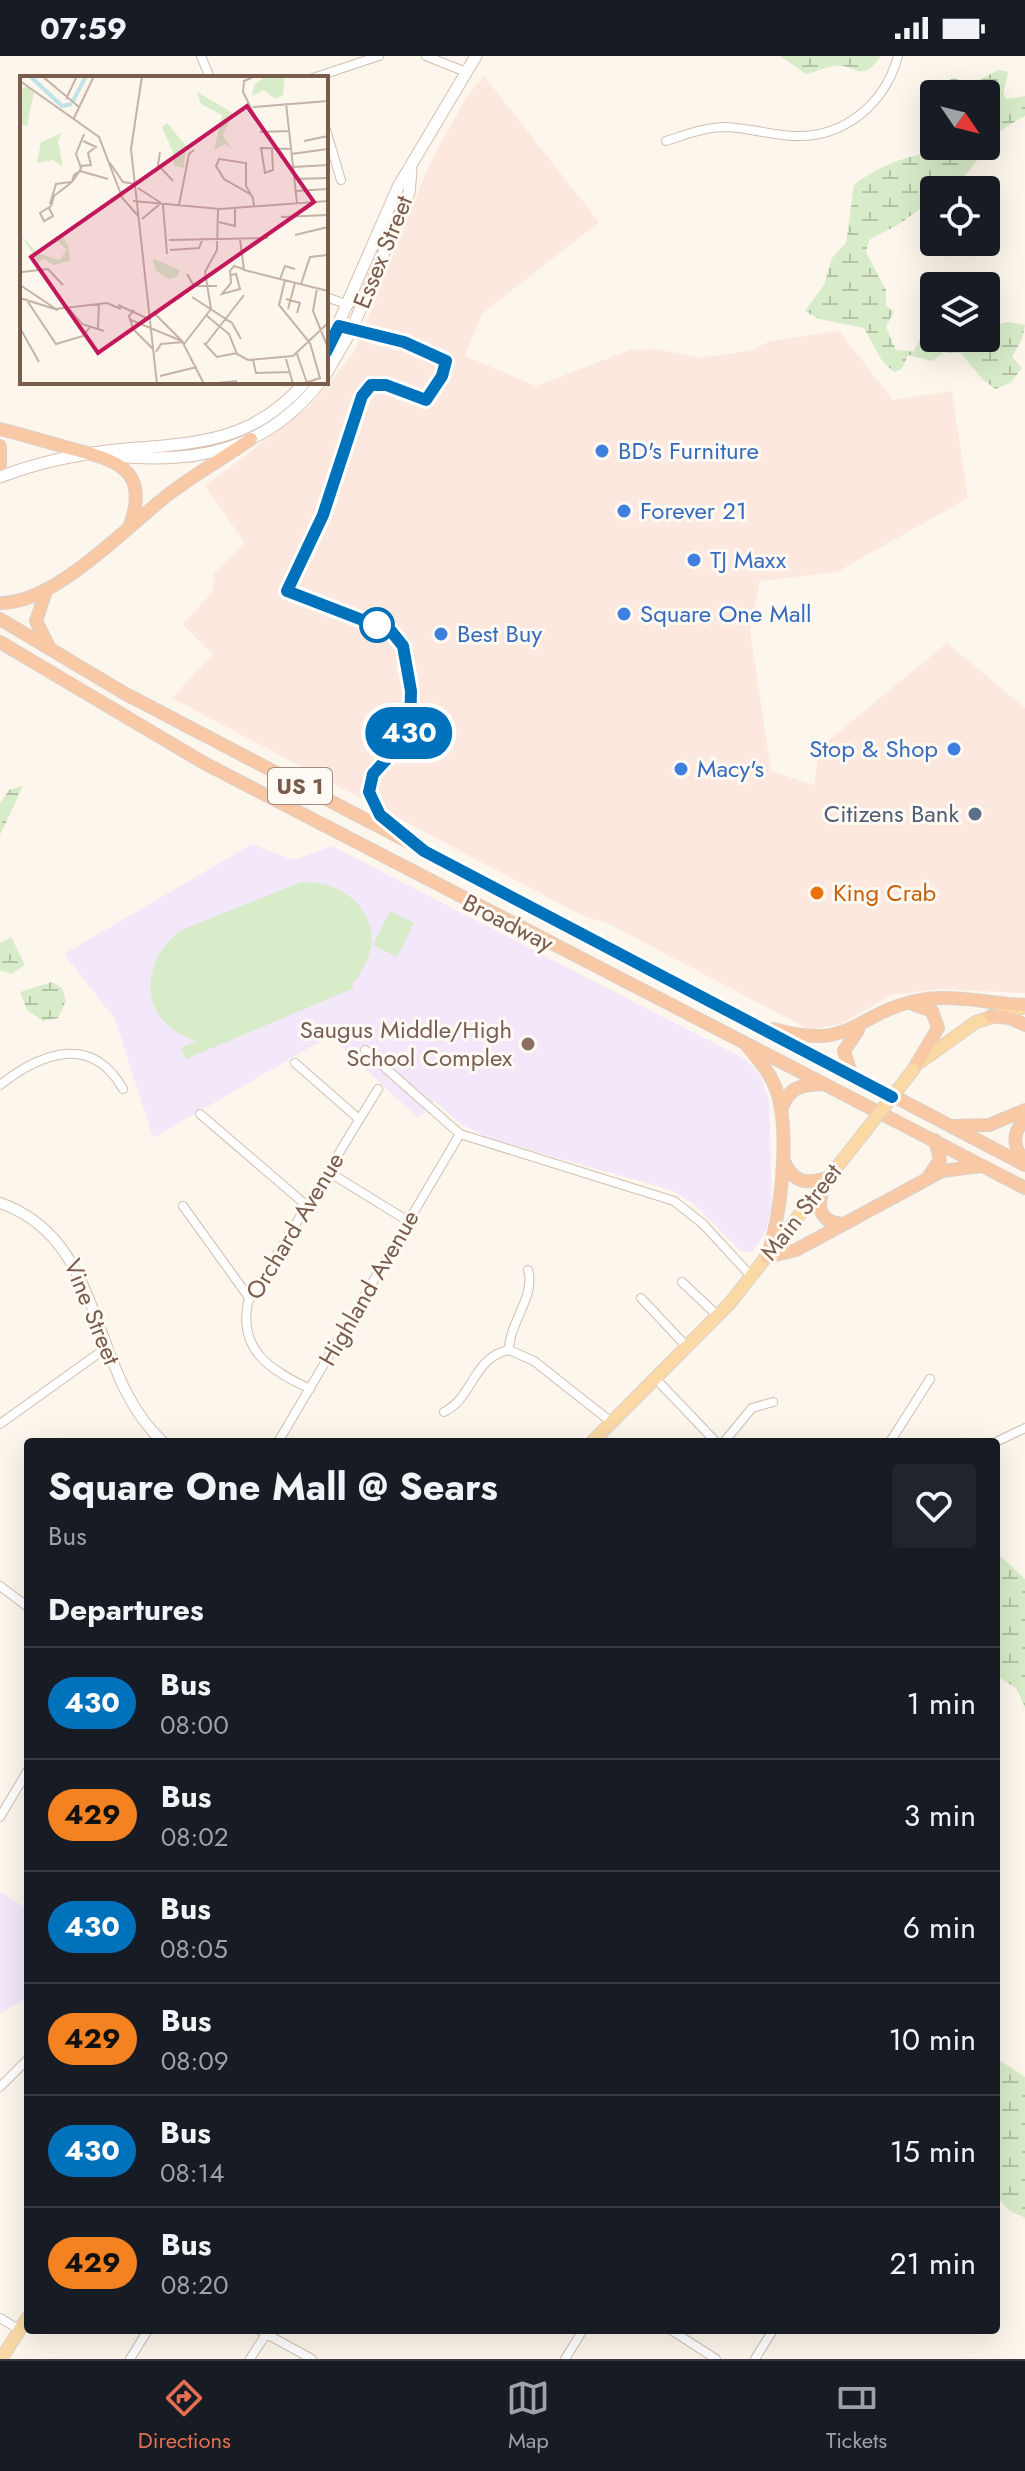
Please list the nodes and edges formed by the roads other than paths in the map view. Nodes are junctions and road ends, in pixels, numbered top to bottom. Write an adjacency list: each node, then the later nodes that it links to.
1 (201, 56): 7 (street)
2 (379, 56): 8 (street)
3 (426, 56): 6 (street)
4 (476, 56): 6 (main road, Essex Street)
5 (898, 56): 10 (street)
6 (466, 72): 11 (main road, Essex Street)
7 (209, 76)
8 (319, 76)
9 (328, 137): 12 (street)
10 (666, 141)
11 (411, 171): 14 (main road, Essex Street); 16 (main road, Essex Street)
12 (341, 180)
13 (328, 298): 14 (street)
14 (349, 305): 15 (main road, Essex Street)
15 (328, 348)
16 (328, 371)
17 (303, 384): 22 (main road)
18 (318, 384): 20 (main road)
19 (0, 429): 22 (highway)
20 (251, 439): 22 (main road); 25 (highway)
21 (0, 446): 23 (highway)
22 (92, 453): 24 (main road); 25 (highway)
23 (0, 465)
24 (0, 477)
25 (130, 525): 26 (highway)
26 (46, 591): 27 (highway); 30 (highway)
27 (0, 603)
28 (0, 619): 30 (highway, Broadway / US 1)
29 (0, 642): 32 (highway, Broadway / US 1)
30 (51, 650): 36 (highway, Broadway / US 1)
31 (0, 651): 32 (highway)
32 (25, 657): 39 (highway, Broadway / US 1)
33 (908, 1005): 34 (highway); 38 (highway); 42 (highway)
34 (1025, 1006): 35 (main road, Main Street)
35 (991, 1016): 37 (highway); 42 (main road, Main Street)
36 (745, 1021): 38 (highway); 43 (highway, Broadway / US 1)
37 (1025, 1025)
38 (861, 1026): 43 (highway)
39 (743, 1041): 44 (highway, Broadway / US 1); 48 (highway)
40 (365, 1050): 54 (street)
41 (295, 1063): 51 (street)
42 (913, 1070): 60 (main road, Main Street, bridge)
43 (852, 1076): 53 (highway, Broadway / US 1)
44 (828, 1084): 48 (highway); 55 (highway, Broadway / US 1)
45 (0, 1085): 46 (street)
46 (123, 1089)
47 (378, 1089): 51 (street, Orchard Avenue)
48 (781, 1110): 56 (highway)
49 (1025, 1110): 53 (highway)
50 (200, 1114): 64 (street)
51 (359, 1119): 59 (street, Orchard Avenue)
52 (1025, 1120): 57 (highway)
53 (948, 1126): 57 (highway, Broadway / US 1)
54 (460, 1134): 66 (street, Highland Avenue); 70 (street)
55 (935, 1140): 58 (highway, Broadway / US 1); 61 (highway)
56 (781, 1155): 60 (highway); 68 (highway)
57 (1025, 1164)
58 (984, 1166): 61 (highway); 62 (highway, Broadway / US 1)
59 (327, 1171): 64 (street, Orchard Avenue); 66 (street)
60 (827, 1178): 67 (highway); 68 (main road, Main Street)
61 (928, 1178): 67 (highway)
62 (1025, 1188)
63 (0, 1203): 76 (street, Vine Street)
64 (306, 1205): 73 (street, Orchard Avenue)
65 (183, 1206): 73 (street)
66 (408, 1221): 80 (street, Highland Avenue)
67 (846, 1225): 68 (highway)
68 (767, 1257): 70 (main road, Main Street)
69 (528, 1270): 77 (street)
70 (751, 1276): 74 (main road, Main Street)
71 (682, 1282): 74 (street)
72 (641, 1298): 75 (street)
73 (250, 1299): 80 (street, Orchard Avenue)
74 (718, 1316): 75 (main road, Main Street)
75 (687, 1347): 78 (main road, Main Street)
76 (106, 1348): 84 (street); 86 (street, Vine Street)
77 (509, 1350): 82 (street); 83 (street)
78 (654, 1377): 83 (main road, Main Street); 89 (street)
79 (930, 1379): 91 (street)
80 (310, 1389): 87 (street, Highland Avenue)
81 (773, 1402): 90 (street)
82 (444, 1412)
83 (610, 1421): 88 (main road, Main Street)
84 (0, 1424)
85 (1025, 1428): 92 (street)
86 (159, 1438)
87 (280, 1438)
88 (595, 1438)
89 (712, 1438)
90 (727, 1438)
91 (892, 1438)
92 (1000, 1440)
93 (0, 1586): 94 (street)
94 (24, 1604)
95 (24, 1777): 96 (street)
96 (0, 1817)
97 (24, 2063): 98 (street)
98 (0, 2087)
99 (0, 2318): 101 (street)
100 (24, 2324): 101 (main road)
101 (20, 2330): 108 (main road)
102 (146, 2334): 109 (street)
103 (261, 2334): 110 (street)
104 (266, 2334): 111 (street)
105 (581, 2334): 112 (street)
106 (677, 2334): 113 (street)
107 (771, 2334): 114 (street)
108 (1, 2359)
109 (130, 2359)
110 (250, 2359)
111 (312, 2359)
112 (565, 2359)
113 (716, 2359)
114 (755, 2359)

